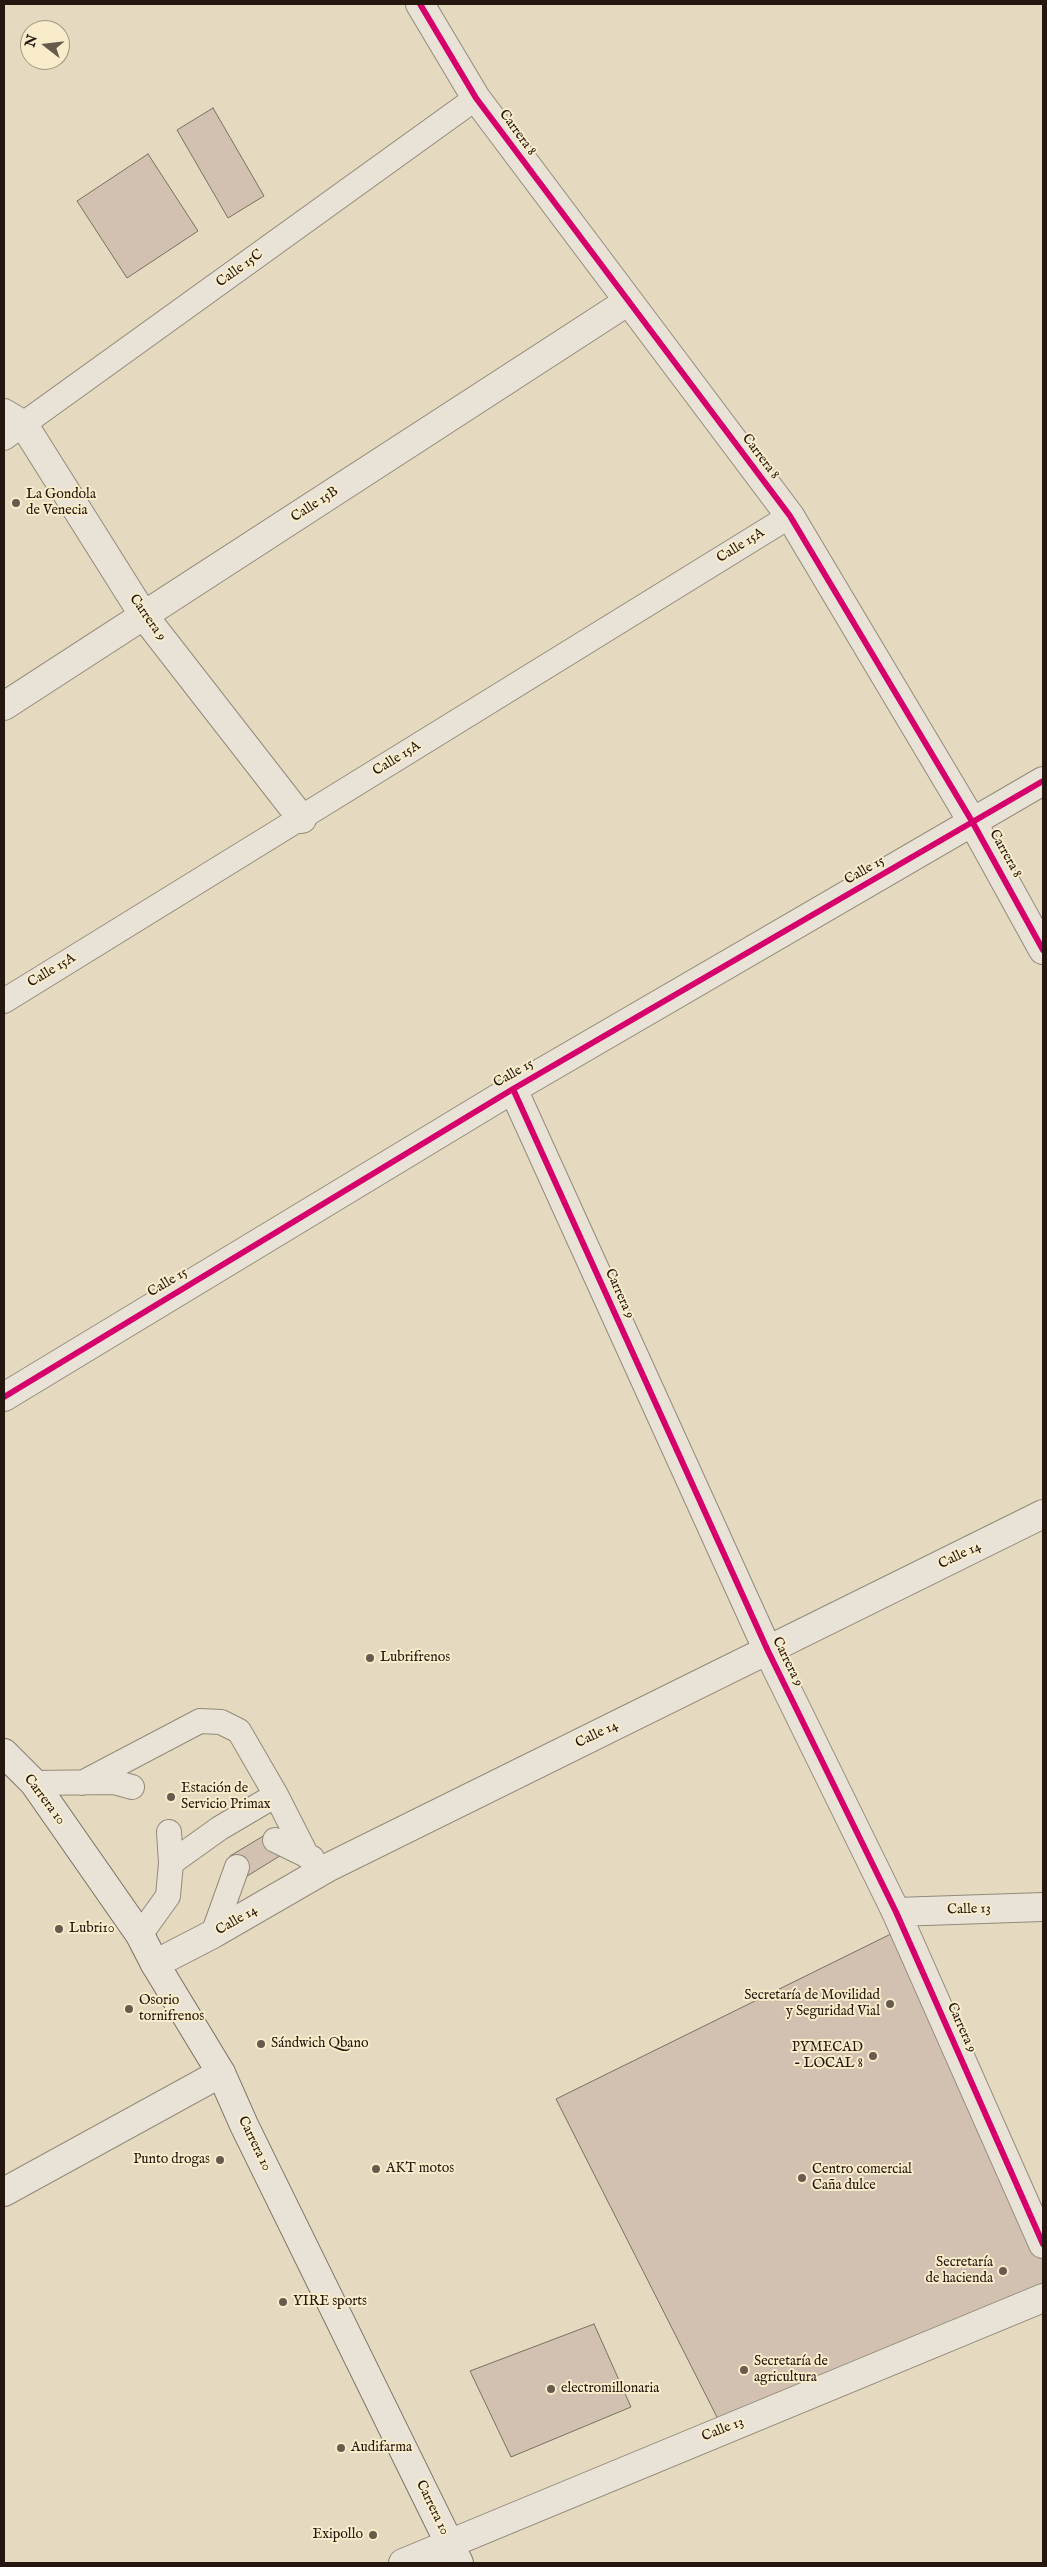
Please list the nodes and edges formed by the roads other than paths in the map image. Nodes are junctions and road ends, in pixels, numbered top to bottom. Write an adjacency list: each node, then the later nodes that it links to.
1 (420, 4): 2 (street, Carrera 8)
2 (476, 98): 3 (street, Carrera 8); 4 (lane, Calle 15C)
3 (626, 302): 5 (street, Carrera 8); 6 (street, Calle 15B)
4 (11, 425): 6 (street, Carrera 9)
5 (790, 516): 9 (lane, Calle 15A); 10 (street, Carrera 8)
6 (144, 616): 7 (street, Calle 15B); 9 (street, Carrera 9)
7 (4, 706)
8 (1043, 781): 10 (street, Calle 15)
9 (302, 818): 12 (lane, Calle 15A)
10 (973, 823): 11 (street, Carrera 8); 13 (street, Calle 15)
11 (1043, 950)
12 (4, 1001)
13 (513, 1089): 14 (street, Calle 15); 16 (street, Carrera 9)
14 (4, 1397)
15 (1043, 1514): 16 (street, Calle 14)
16 (768, 1651): 24 (street, Calle 14); 28 (street, Carrera 9)
17 (4, 1753): 18 (street, Carrera 10)
18 (34, 1783): 19 (lane); 30 (street, Carrera 10)
19 (82, 1783): 20 (lane); 21 (lane)
20 (132, 1787)
21 (276, 1795): 24 (lane); 25 (lane)
22 (170, 1832): 25 (lane)
23 (275, 1840): 24 (lane)
24 (318, 1862): 29 (street, Calle 14)
25 (171, 1863): 30 (lane)
26 (237, 1867): 29 (lane)
27 (1043, 1907): 28 (street, Calle 13)
28 (896, 1912): 34 (street, Carrera 9)
29 (213, 1934): 31 (street, Calle 14)
30 (140, 1935): 31 (street, Carrera 10)
31 (155, 1964): 32 (street, Carrera 10)
32 (221, 2073): 33 (street); 36 (street, Carrera 10)
33 (4, 2192)
34 (1043, 2244)
35 (1043, 2298): 36 (street, Calle 13)
36 (454, 2554): 37 (street, Calle 13)
37 (403, 2563)

